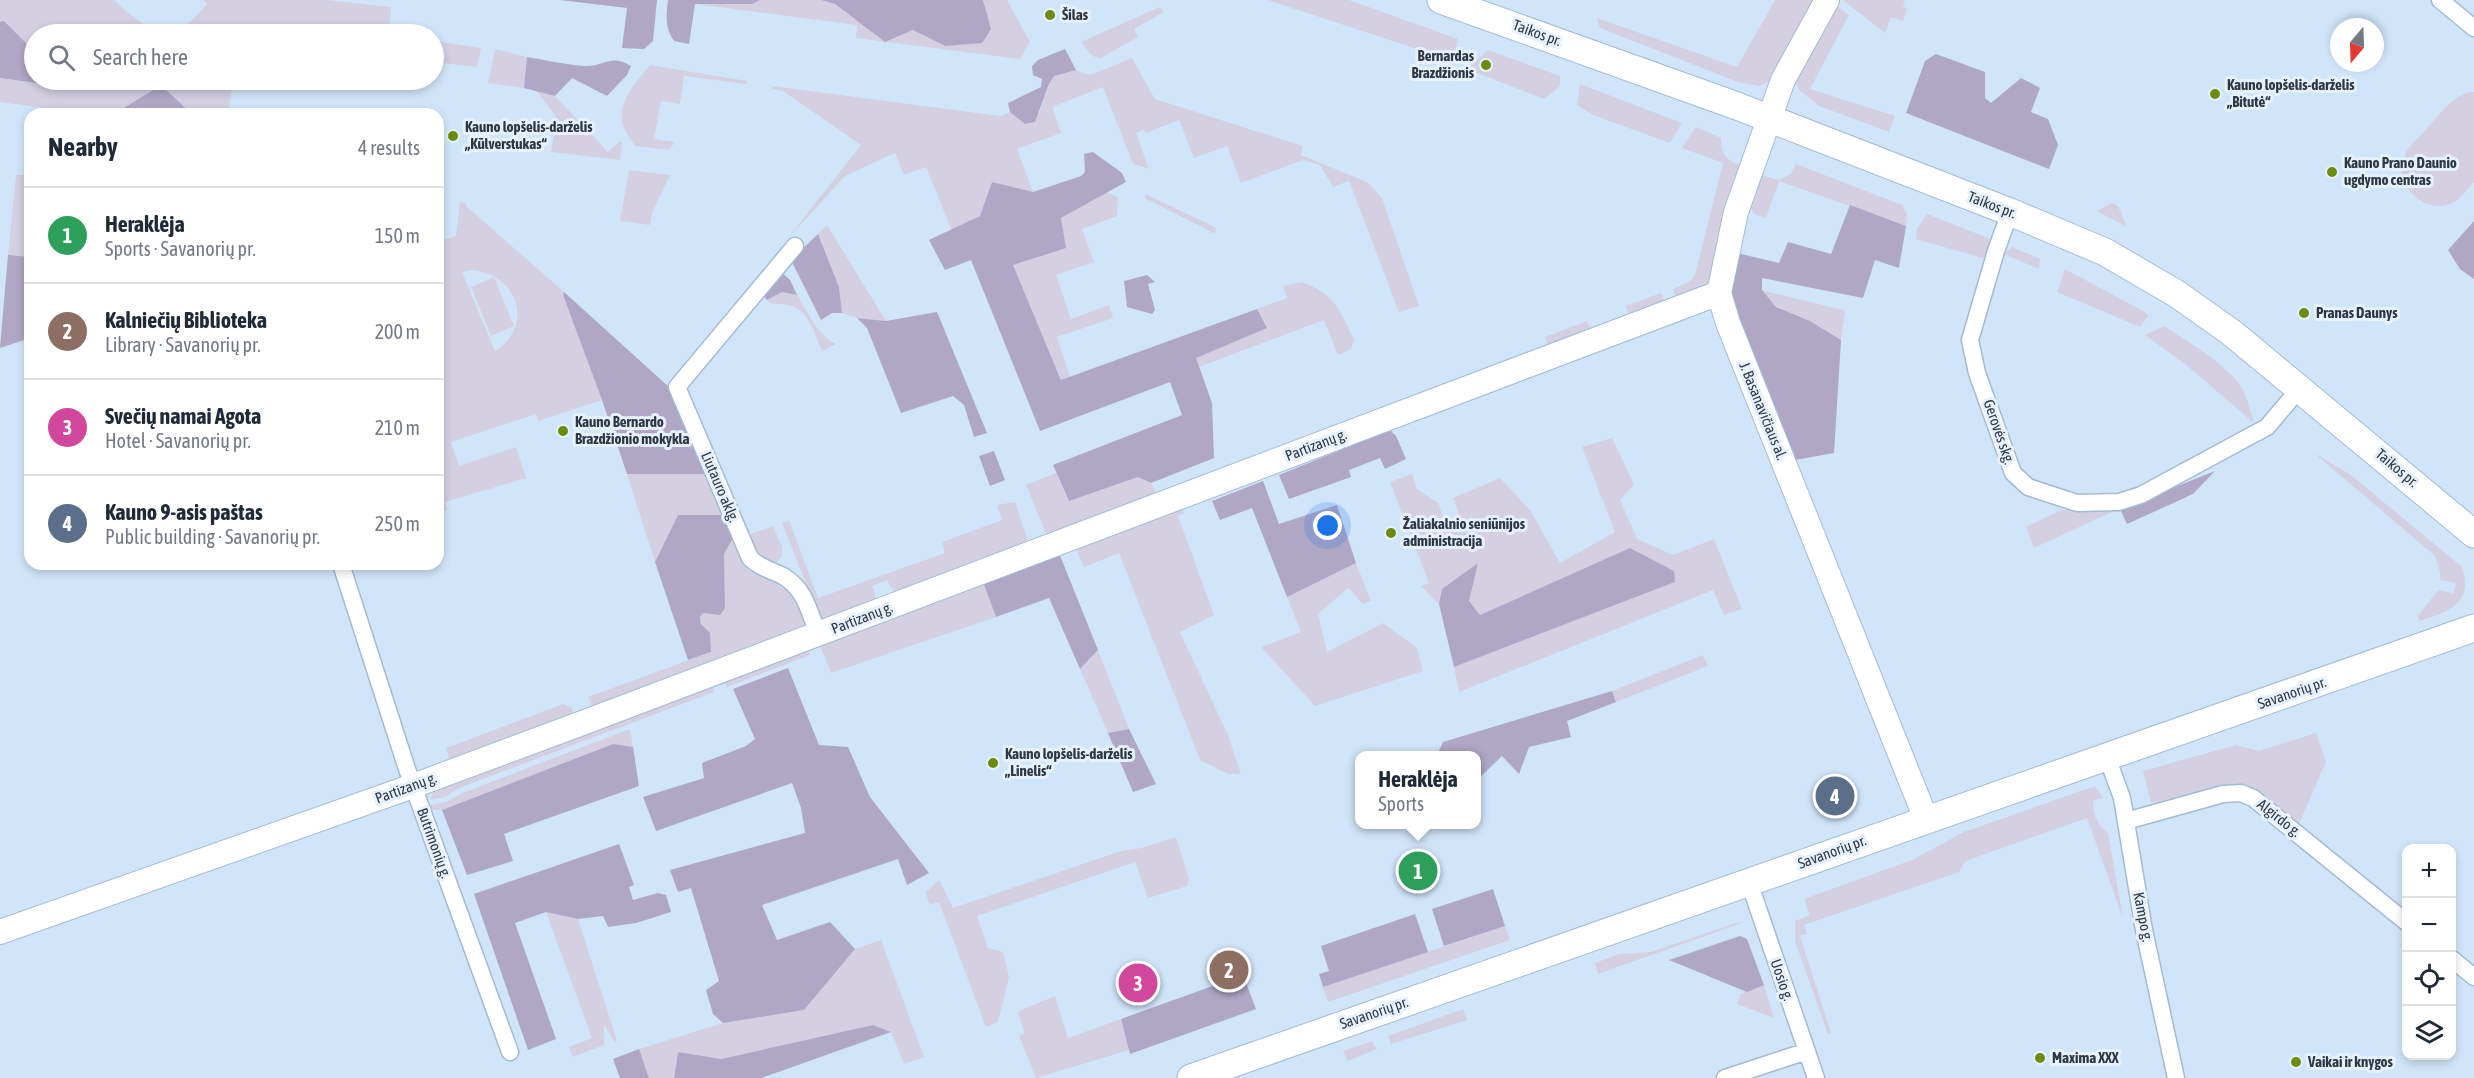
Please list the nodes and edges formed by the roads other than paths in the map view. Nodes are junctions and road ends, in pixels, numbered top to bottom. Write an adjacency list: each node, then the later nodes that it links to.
1 (1441, 0): 5 (main road, Taikos pr.)
2 (1827, 0): 5 (street, J. Basanavičiaus al.)
3 (2440, 0): 4 (street)
4 (2474, 28)
5 (1768, 119): 6 (main road, Taikos pr.); 8 (street, J. Basanavičiaus al.)
6 (2010, 212): 9 (main road, Taikos pr.); 9 (street, Gerovės skg.)
7 (795, 246): 13 (street, Liutauro aklg.)
8 (1719, 293): 13 (street, Partizanų g.); 16 (street, J. Basanavičiaus al.)
9 (2300, 388): 10 (main road, Taikos pr.)
10 (2474, 534)
11 (343, 570): 15 (street, Butrimonių g.)
12 (2474, 628): 14 (main road, Savanorių pr.)
13 (818, 634): 15 (street, Partizanų g.)
14 (2107, 757): 16 (main road, Savanorių pr.); 17 (street, Kampo g.)
15 (413, 786): 20 (street, Partizanų g.); 24 (street, Butrimonių g.)
16 (1926, 819): 18 (main road, Savanorių pr.)
17 (2126, 821): 19 (street, Algirdo g.); 28 (street, Kampo g.)
18 (1749, 882): 23 (street, Uosio g.); 25 (main road, Savanorių pr.)
19 (2402, 919)
20 (0, 932)
21 (2456, 962): 22 (street)
22 (2474, 977)
23 (1807, 1051): 26 (street); 27 (street, Uosio g.)
24 (510, 1052)
25 (1191, 1078)
26 (1725, 1078)
27 (1816, 1078)
28 (2176, 1078)

